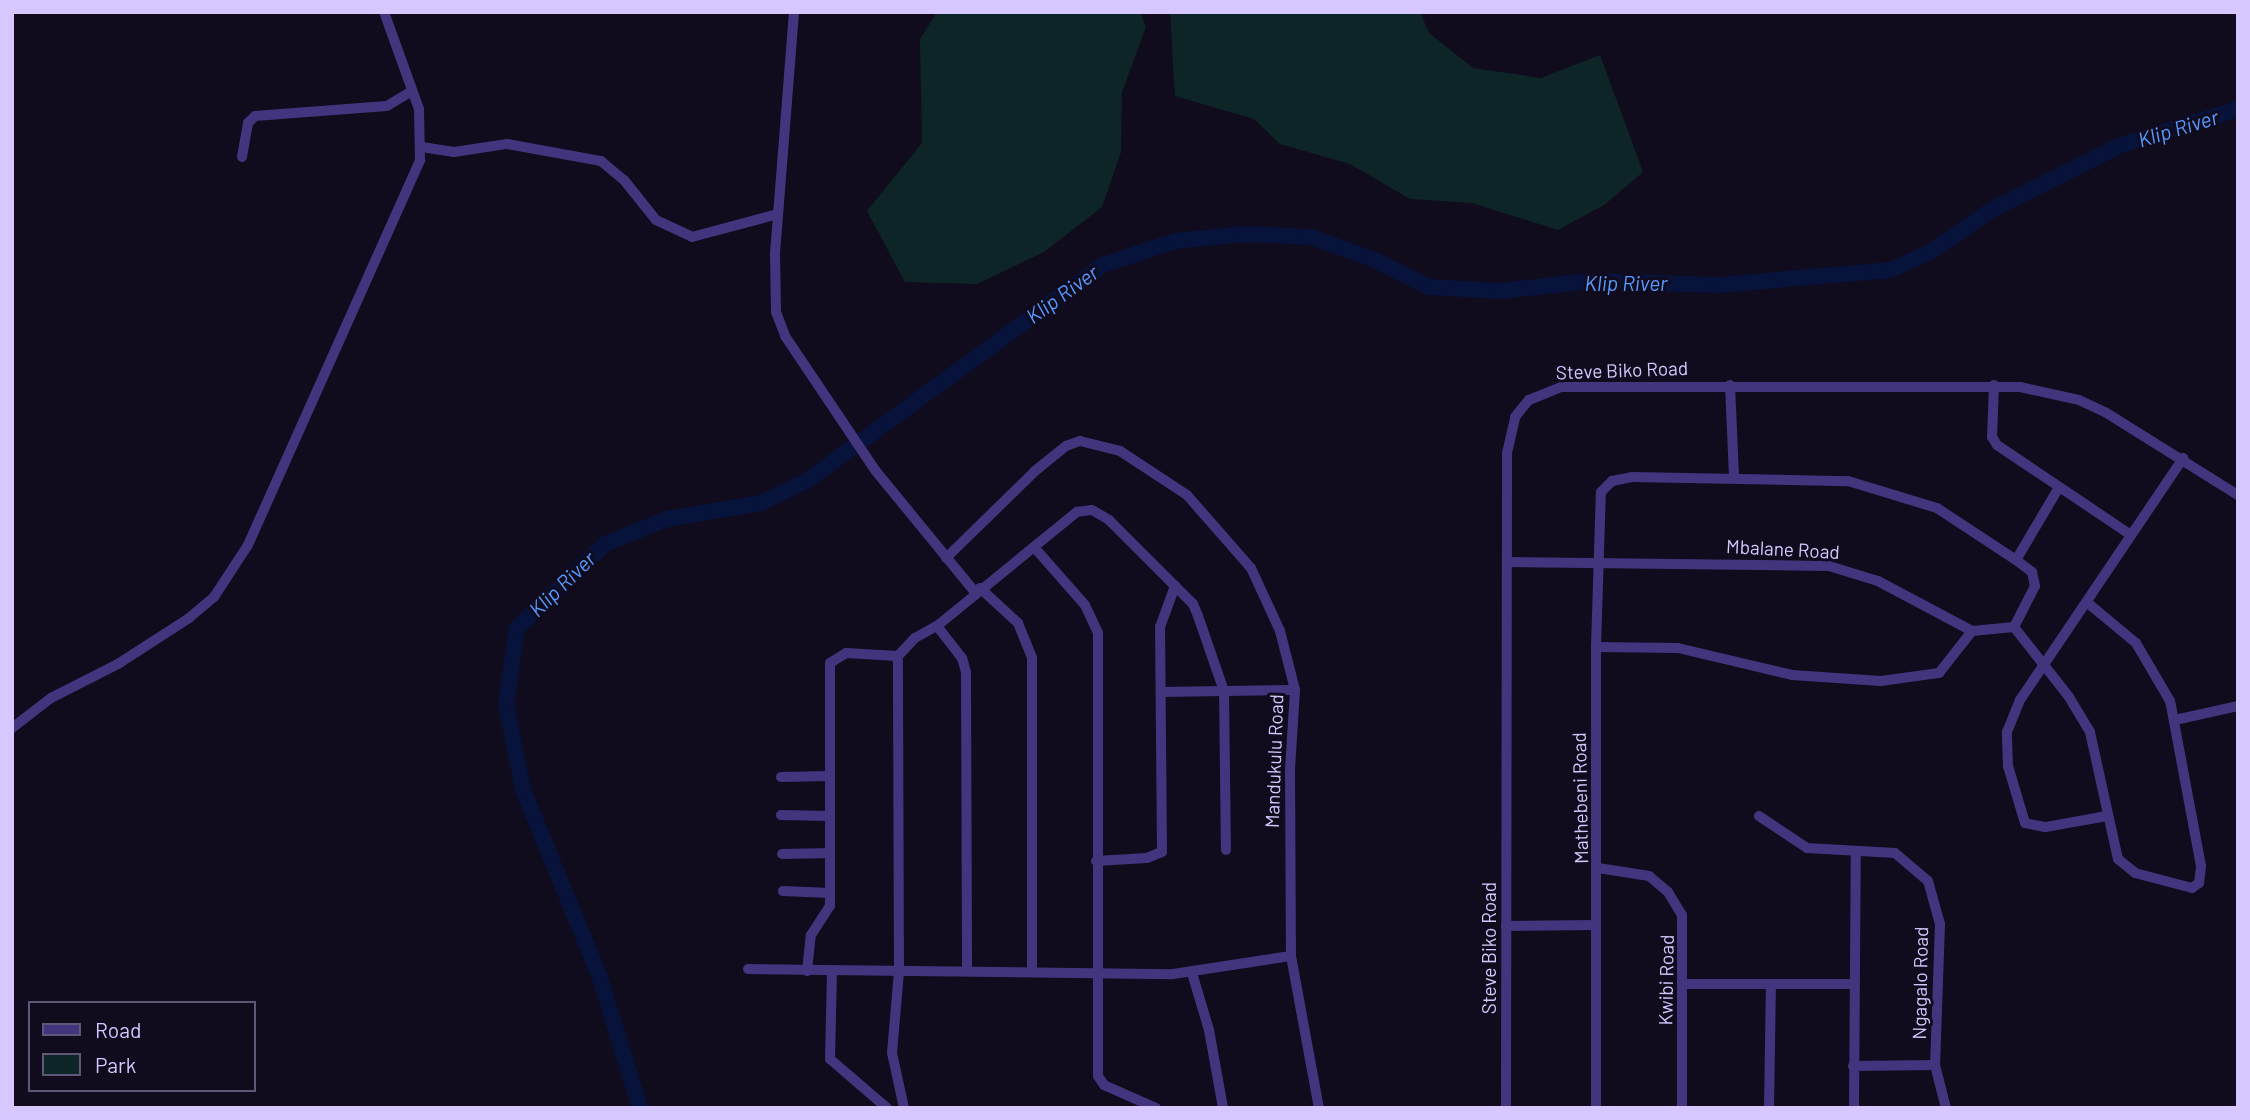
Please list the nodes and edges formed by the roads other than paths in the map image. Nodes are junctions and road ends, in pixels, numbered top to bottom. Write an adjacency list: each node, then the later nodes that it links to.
1 (384, 12): 3 (street)
2 (794, 12): 6 (street)
3 (412, 91): 4 (street); 5 (street)
4 (422, 147): 6 (street); 33 (street)
5 (242, 157)
6 (778, 215): 15 (street)
7 (1730, 385): 8 (street, Steve Biko Road); 10 (street); 18 (street, Steve Biko Road)
8 (1994, 385): 9 (street, Steve Biko Road); 11 (street)
9 (2183, 458): 12 (street, Steve Biko Road); 13 (street)
10 (1734, 478): 16 (street); 17 (street, Mathebeni Road)
11 (2058, 489): 13 (street); 16 (street)
12 (2238, 495)
13 (2132, 534): 21 (street)
14 (1034, 547): 19 (street); 20 (street); 44 (street)
15 (946, 558): 20 (street); 28 (street, Mandukulu Road)
16 (2016, 560): 23 (street)
17 (1598, 561): 18 (street, Mbalane Road); 24 (street, Mbalane Road); 25 (street, Mathebeni Road)
18 (1507, 562): 49 (street, Steve Biko Road)
19 (1175, 586): 29 (street); 30 (street)
20 (978, 590): 22 (street); 56 (street)
21 (2089, 604): 27 (street); 32 (street)
22 (937, 626): 26 (street); 55 (street)
23 (2014, 627): 24 (street); 27 (street)
24 (1972, 631): 25 (street)
25 (1596, 646): 45 (street, Mathebeni Road)
26 (898, 656): 34 (street); 54 (street)
27 (2044, 668): 39 (street); 39 (street)
28 (1295, 690): 29 (street); 50 (street, Mandukulu Road)
29 (1224, 691): 30 (street); 40 (street)
30 (1161, 692): 44 (street)
31 (2238, 706): 32 (street)
32 (2175, 720): 39 (street)
33 (12, 728)
34 (829, 776): 35 (street); 37 (street)
35 (781, 777)
36 (781, 816): 37 (street)
37 (829, 816): 42 (street)
38 (1759, 816): 41 (street, Ngagalo Road)
39 (2107, 816)
40 (1226, 850)
41 (1856, 851): 61 (street); 62 (street, Ngagalo Road)
42 (830, 853): 43 (street); 47 (street)
43 (782, 854)
44 (1096, 860): 57 (street)
45 (1598, 868): 48 (street, Mathebeni Road); 59 (street, Kwibi Road)
46 (783, 891): 47 (street)
47 (830, 893): 52 (street)
48 (1596, 925): 49 (street); 70 (street, Mathebeni Road)
49 (1506, 926): 69 (street, Steve Biko Road)
50 (1291, 956): 58 (street); 68 (street, Mandukulu Road)
51 (748, 969): 52 (street)
52 (807, 971): 53 (street)
53 (832, 971): 54 (street); 64 (street)
54 (899, 971): 55 (street); 65 (street)
55 (967, 971): 56 (street)
56 (1032, 972): 57 (street)
57 (1095, 972): 58 (street); 66 (street)
58 (1192, 973): 67 (street)
59 (1684, 984): 60 (street); 71 (street, Kwibi Road)
60 (1771, 984): 61 (street); 72 (street)
61 (1853, 984): 63 (street)
62 (1935, 1065): 63 (street); 74 (street, Ngagalo Road)
63 (1853, 1066): 73 (street)
64 (887, 1108)
65 (904, 1108)
66 (1156, 1108)
67 (1223, 1108)
68 (1320, 1108)
69 (1506, 1108)
70 (1597, 1108)
71 (1682, 1108)
72 (1769, 1108)
73 (1854, 1108)
74 (1946, 1108)

